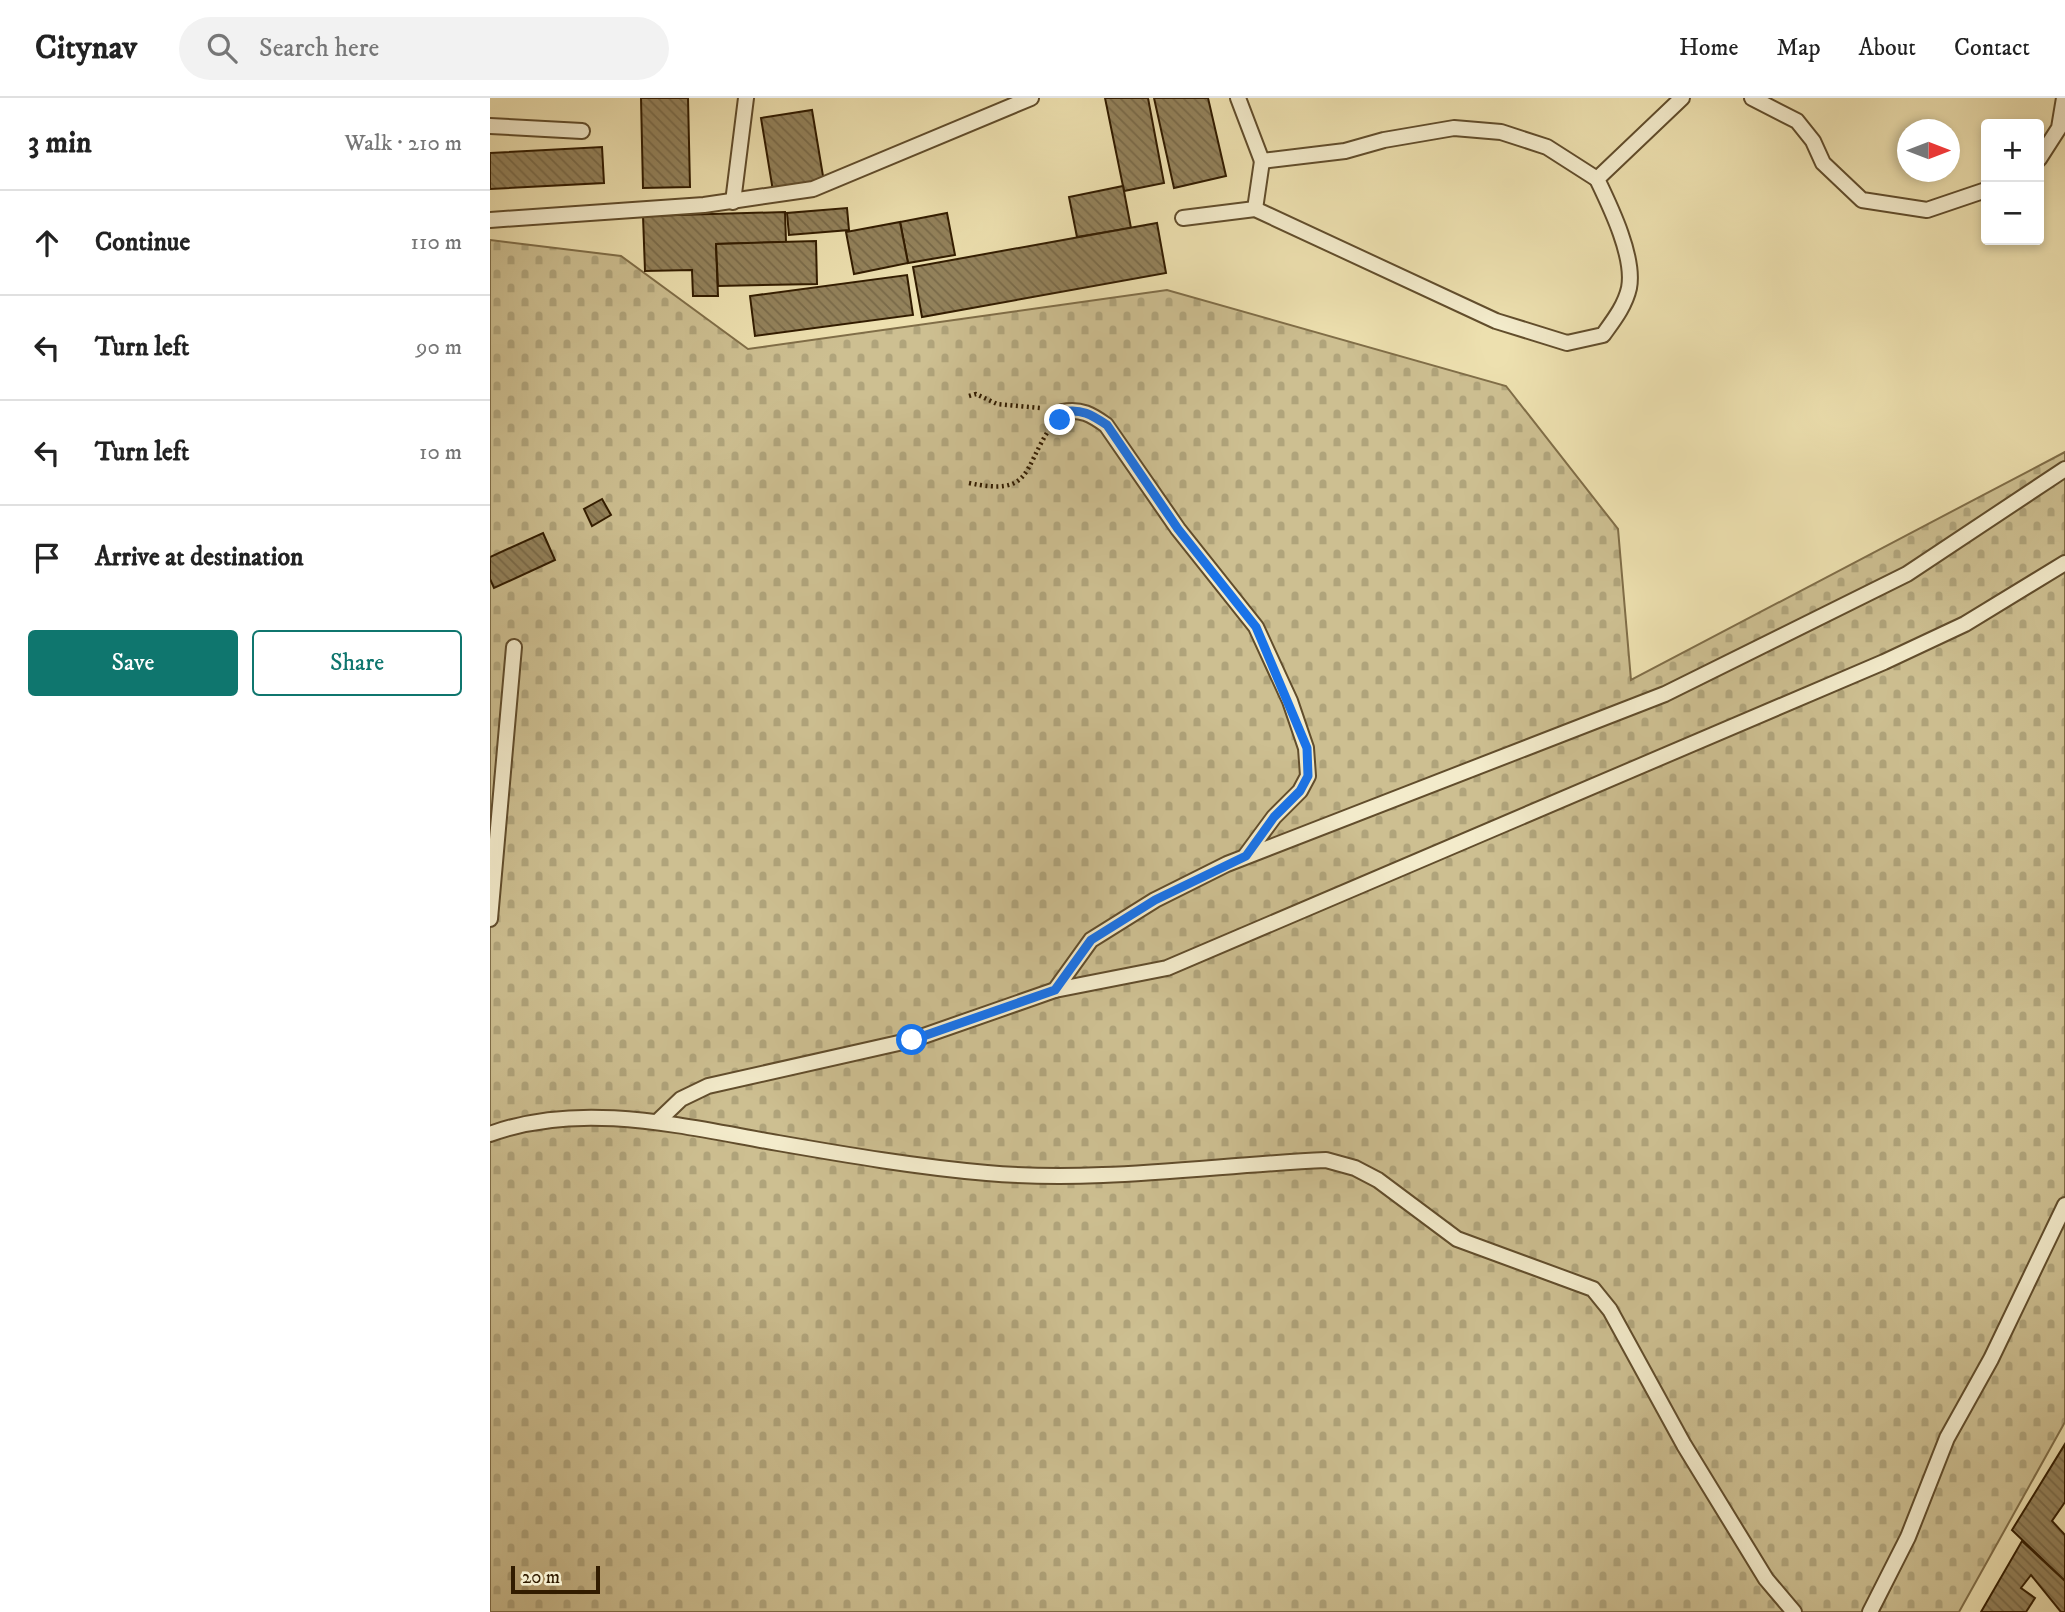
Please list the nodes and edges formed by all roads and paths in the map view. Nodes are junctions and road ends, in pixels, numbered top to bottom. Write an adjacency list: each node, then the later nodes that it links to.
1 (746, 98): 13 (lane)
2 (1031, 98): 13 (lane)
3 (1238, 98): 10 (lane)
4 (1682, 98): 11 (lane)
5 (1752, 98): 12 (lane)
6 (2064, 98): 9 (lane)
7 (490, 126): 8 (lane)
8 (582, 131)
9 (2044, 151)
10 (1262, 161): 11 (lane); 14 (lane)
11 (1597, 179): 14 (lane)
12 (1981, 192)
13 (733, 202): 16 (lane)
14 (1255, 209): 15 (lane)
15 (1183, 218)
16 (490, 220)
17 (969, 396): 18 (path)
18 (1062, 412): 20 (path); 23 (lane)
19 (2065, 469): 23 (lane)
20 (969, 483)
21 (2065, 563): 25 (lane)
22 (514, 647): 24 (lane)
23 (1246, 856): 25 (lane)
24 (490, 919)
25 (1055, 990): 26 (lane)
26 (657, 1122): 27 (lane); 29 (lane)
27 (490, 1134)
28 (2065, 1205): 30 (lane)
29 (1794, 1612)
30 (1870, 1612)

